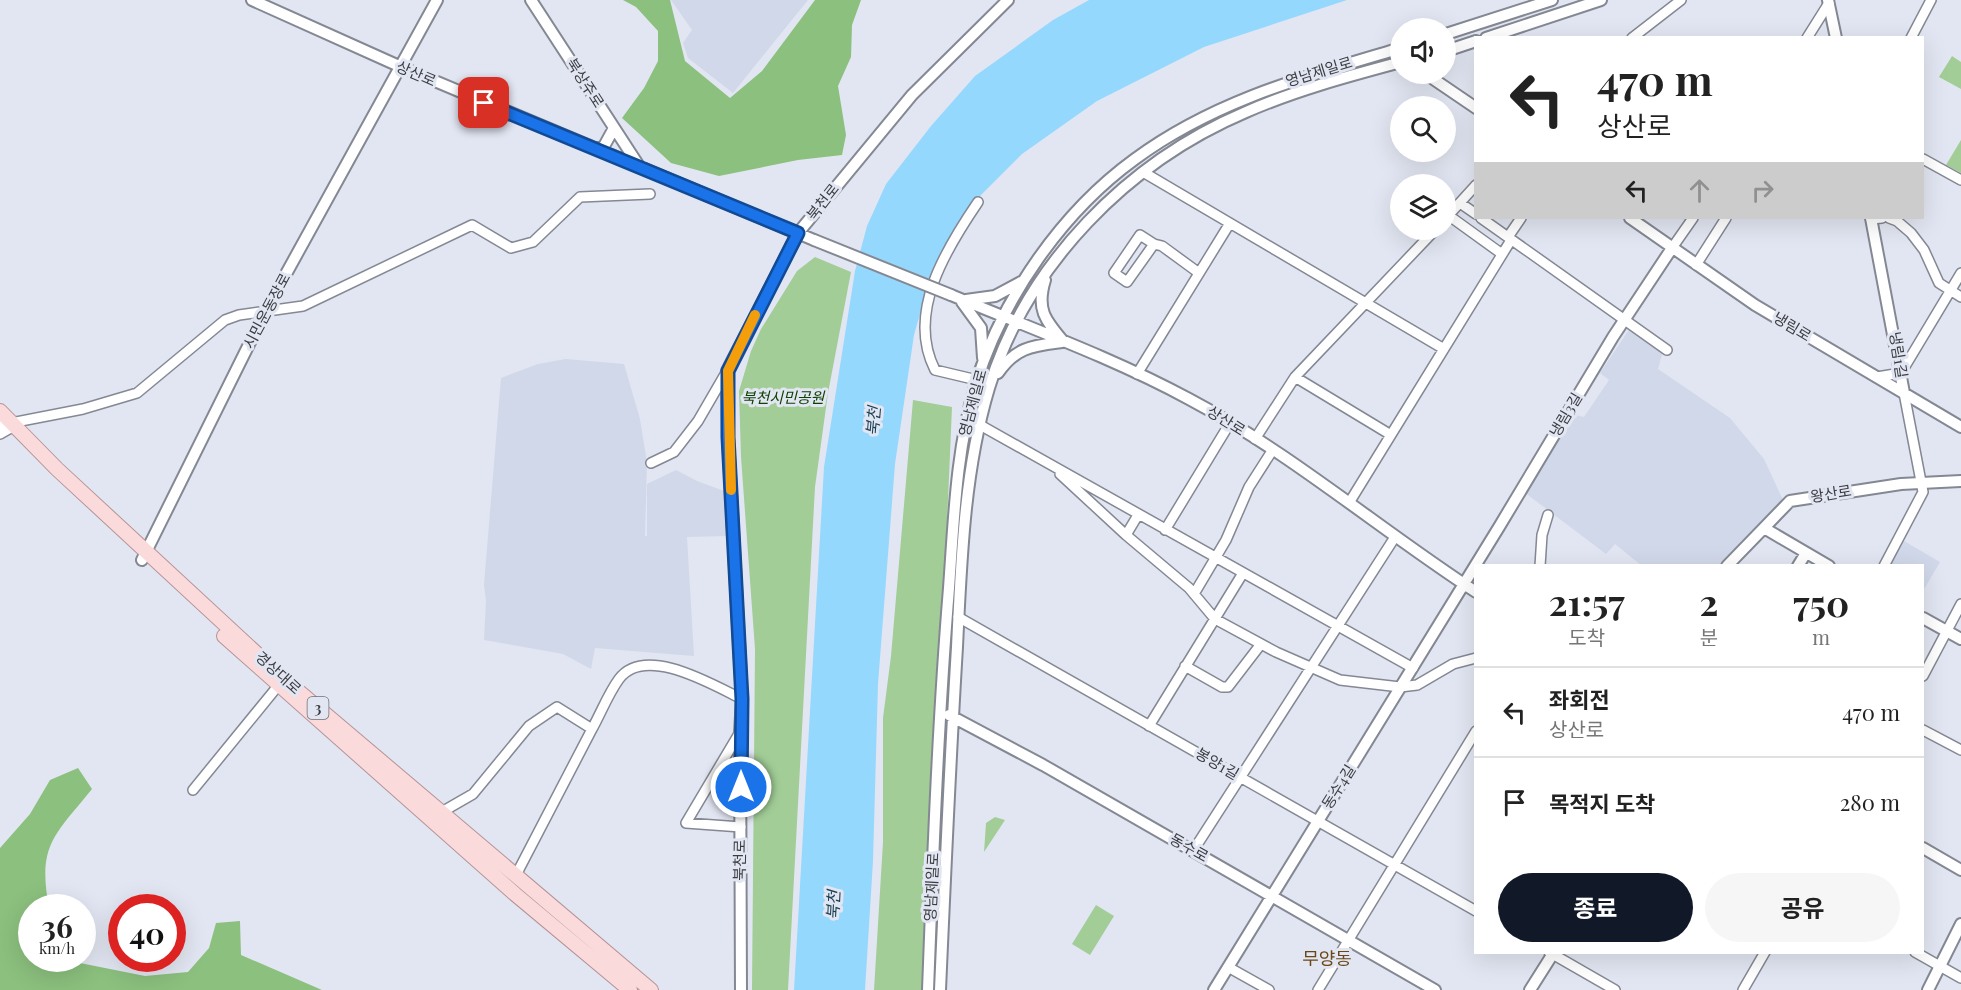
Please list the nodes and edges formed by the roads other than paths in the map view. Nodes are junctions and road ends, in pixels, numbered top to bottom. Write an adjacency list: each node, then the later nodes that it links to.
1 (252, 0): 20 (street, 상산로)
2 (437, 0): 20 (street, 시민운동장로)
3 (531, 0): 23 (street, 북상주로)
4 (1008, 0): 44 (street, 북천로)
5 (1552, 0): 10 (street)
6 (1601, 0): 11 (street)
7 (1681, 0): 12 (street)
8 (1931, 0): 15 (street)
9 (1828, 1): 13 (street); 14 (street)
10 (1456, 31)
11 (1492, 36)
12 (1635, 36)
13 (1808, 36)
14 (1836, 36)
15 (1912, 36)
16 (1474, 42): 17 (street)
17 (1456, 48)
18 (1390, 51): 54 (street, 영남제일로)
19 (1390, 65): 27 (street, 영남제일로)
20 (399, 66): 24 (street, 상산로); 59 (street, 시민운동장로)
21 (1441, 84): 22 (street)
22 (1474, 107)
23 (614, 128): 24 (street); 26 (street, 북상주로)
24 (591, 148): 26 (street, 상산로)
25 (1924, 160): 28 (street)
26 (639, 166): 44 (street, 상산로)
27 (1143, 172): 42 (street); 51 (street, 영남제일로)
28 (1961, 180)
29 (1474, 187): 32 (street)
30 (650, 194): 59 (street)
31 (978, 202): 72 (street)
32 (1460, 203): 33 (street); 34 (street)
33 (1456, 207)
34 (1474, 213)
35 (1482, 219): 45 (street)
36 (1520, 219): 45 (street)
37 (1631, 219): 48 (street, 냉림로)
38 (1692, 219): 48 (street)
39 (1725, 219): 50 (street)
40 (1874, 219): 68 (street, 냉림1길)
41 (1892, 219): 55 (street)
42 (1230, 223): 52 (street); 58 (street)
43 (1456, 223): 49 (street)
44 (798, 233): 56 (street, 상산로, bridge); 67 (street, 북천로)
45 (1510, 238): 49 (street); 61 (street)
46 (1425, 240): 58 (street)
47 (1154, 244): 47 (street); 52 (street)
48 (1672, 248): 50 (street, 냉림로); 61 (street, 냉림3길)
49 (1503, 254): 64 (street)
50 (1696, 265): 71 (street, 냉림로)
51 (1048, 269): 62 (street, 영남제일로); 63 (street)
52 (1199, 273): 69 (street)
53 (1961, 273): 55 (street)
54 (1024, 280): 56 (street); 60 (street, 영남제일로)
55 (1951, 291): 57 (street); 68 (street)
56 (955, 297): 60 (street, 상산로); 66 (street)
57 (1961, 297)
58 (1365, 302): 64 (street); 70 (street)
59 (265, 312): 78 (street); 95 (street, 시민운동장로)
60 (1003, 319): 62 (street, 상산로); 66 (street, 영남제일로)
61 (1624, 320): 65 (street); 97 (street, 냉림3길)
62 (1014, 323): 63 (street, 상산로); 73 (street, 영남제일로)
63 (1063, 342): 69 (street, 상산로); 73 (street)
64 (1444, 349): 80 (street)
65 (1667, 350)
66 (982, 366): 72 (street, 영남제일로)
67 (728, 371): 83 (street); 123 (street, 북천로)
68 (1901, 373): 71 (street); 74 (street, 냉림1길)
69 (1137, 374): 76 (street, 상산로)
70 (1295, 377): 80 (street); 81 (street)
71 (1877, 377): 74 (street, 냉림로)
72 (977, 380): 124 (street, 영남제일로)
73 (990, 386): 77 (street, 영남제일로)
74 (1904, 393): 79 (street, 냉림로); 86 (street, 냉림1길)
75 (0, 411): 78 (main road, 경상대로 / 3)
76 (1230, 423): 81 (street, 상산로); 91 (street)
77 (980, 425): 84 (street); 109 (street, 영남제일로)
78 (5, 427): 95 (main road, 경상대로 / 3)
79 (1961, 427)
80 (1391, 435): 87 (street)
81 (1255, 439): 82 (street, 상산로)
82 (1272, 451): 87 (street, 상산로); 96 (street)
83 (651, 463)
84 (1051, 465): 88 (street); 92 (street)
85 (1961, 481): 86 (street, 왕산로)
86 (1922, 487): 90 (street, 왕산로); 102 (street)
87 (1349, 503): 93 (street, 상산로)
88 (1138, 514): 91 (street); 92 (street)
89 (1548, 514): 98 (street)
90 (1764, 528): 94 (street); 99 (street, 왕산로)
91 (1165, 530): 96 (street)
92 (1126, 535): 107 (street)
93 (1395, 537): 105 (street, 상산로); 112 (street)
94 (1806, 553): 100 (street); 101 (street)
95 (144, 556): 121 (main road, 경상대로 / 3)
96 (1215, 558): 104 (street); 107 (street)
97 (1476, 564)
98 (1540, 564)
99 (1729, 564)
100 (1799, 564)
101 (1825, 564)
102 (1885, 564)
103 (1474, 568): 105 (street, 냉림3길)
104 (1242, 573): 110 (street); 112 (street)
105 (1464, 584): 106 (street, 상산로); 119 (street, 동수4길)
106 (1474, 591)
107 (1194, 594): 110 (street)
108 (1961, 604): 113 (street)
109 (958, 617): 125 (street, 영남제일로); 126 (street, 봉양1길)
110 (1215, 619): 115 (street); 117 (street)
111 (1924, 619): 113 (street)
112 (1337, 626): 118 (street); 119 (street)
113 (1947, 631): 114 (street); 120 (street)
114 (1961, 639)
115 (1261, 644): 117 (street); 118 (street)
116 (1474, 659): 122 (street)
117 (1185, 666): 126 (street)
118 (1311, 668): 122 (street); 132 (street)
119 (1413, 668): 122 (street, 동수4길)
120 (1924, 674)
121 (281, 683): 133 (street); 134 (main road, 경상대로 / 3); 153 (main road, 경상대로 / 3)
122 (1400, 687): 135 (street, 동수4길)
123 (742, 699): 127 (street); 129 (street, 북천로)
124 (940, 711): 125 (street, 동수로); 156 (street, 영남제일로)
125 (953, 717): 138 (street, 동수로); 157 (street, 영남제일로)
126 (1149, 726): 132 (street, 봉양1길)
127 (592, 729): 134 (street); 141 (street)
128 (1924, 730): 131 (street)
129 (740, 732): 136 (street, 북천로); 136 (street)
130 (1474, 735): 139 (street)
131 (1961, 750)
132 (1239, 777): 135 (street, 봉양1길); 138 (street)
133 (193, 790)
134 (440, 813): 141 (main road, 경상대로 / 3)
135 (1318, 821): 139 (street, 봉양1길); 142 (street, 동수4길)
136 (741, 827): 155 (street, 북천로)
137 (1924, 849): 140 (street)
138 (1193, 851): 142 (street, 동수로)
139 (1394, 865): 143 (street, 봉양1길); 145 (street)
140 (1961, 870)
141 (515, 877): 154 (main road, 경상대로 / 3)
142 (1272, 895): 145 (street, 동수로); 151 (street, 동수4길)
143 (1474, 910)
144 (1961, 924): 150 (street)
145 (1348, 940): 160 (street); 161 (street, 동수로)
146 (1551, 954): 162 (street)
147 (1554, 954): 163 (street)
148 (1764, 954): 164 (street)
149 (1919, 954): 150 (street)
150 (1940, 966): 152 (street); 165 (street)
151 (1228, 967): 158 (street, 동수4길); 159 (street)
152 (1961, 978)
153 (630, 990)
154 (651, 990)
155 (741, 990)
156 (928, 990)
157 (940, 990)
158 (1214, 990)
159 (1269, 990)
160 (1318, 990)
161 (1435, 990)
162 (1530, 990)
163 (1615, 990)
164 (1743, 990)
165 (1928, 990)

